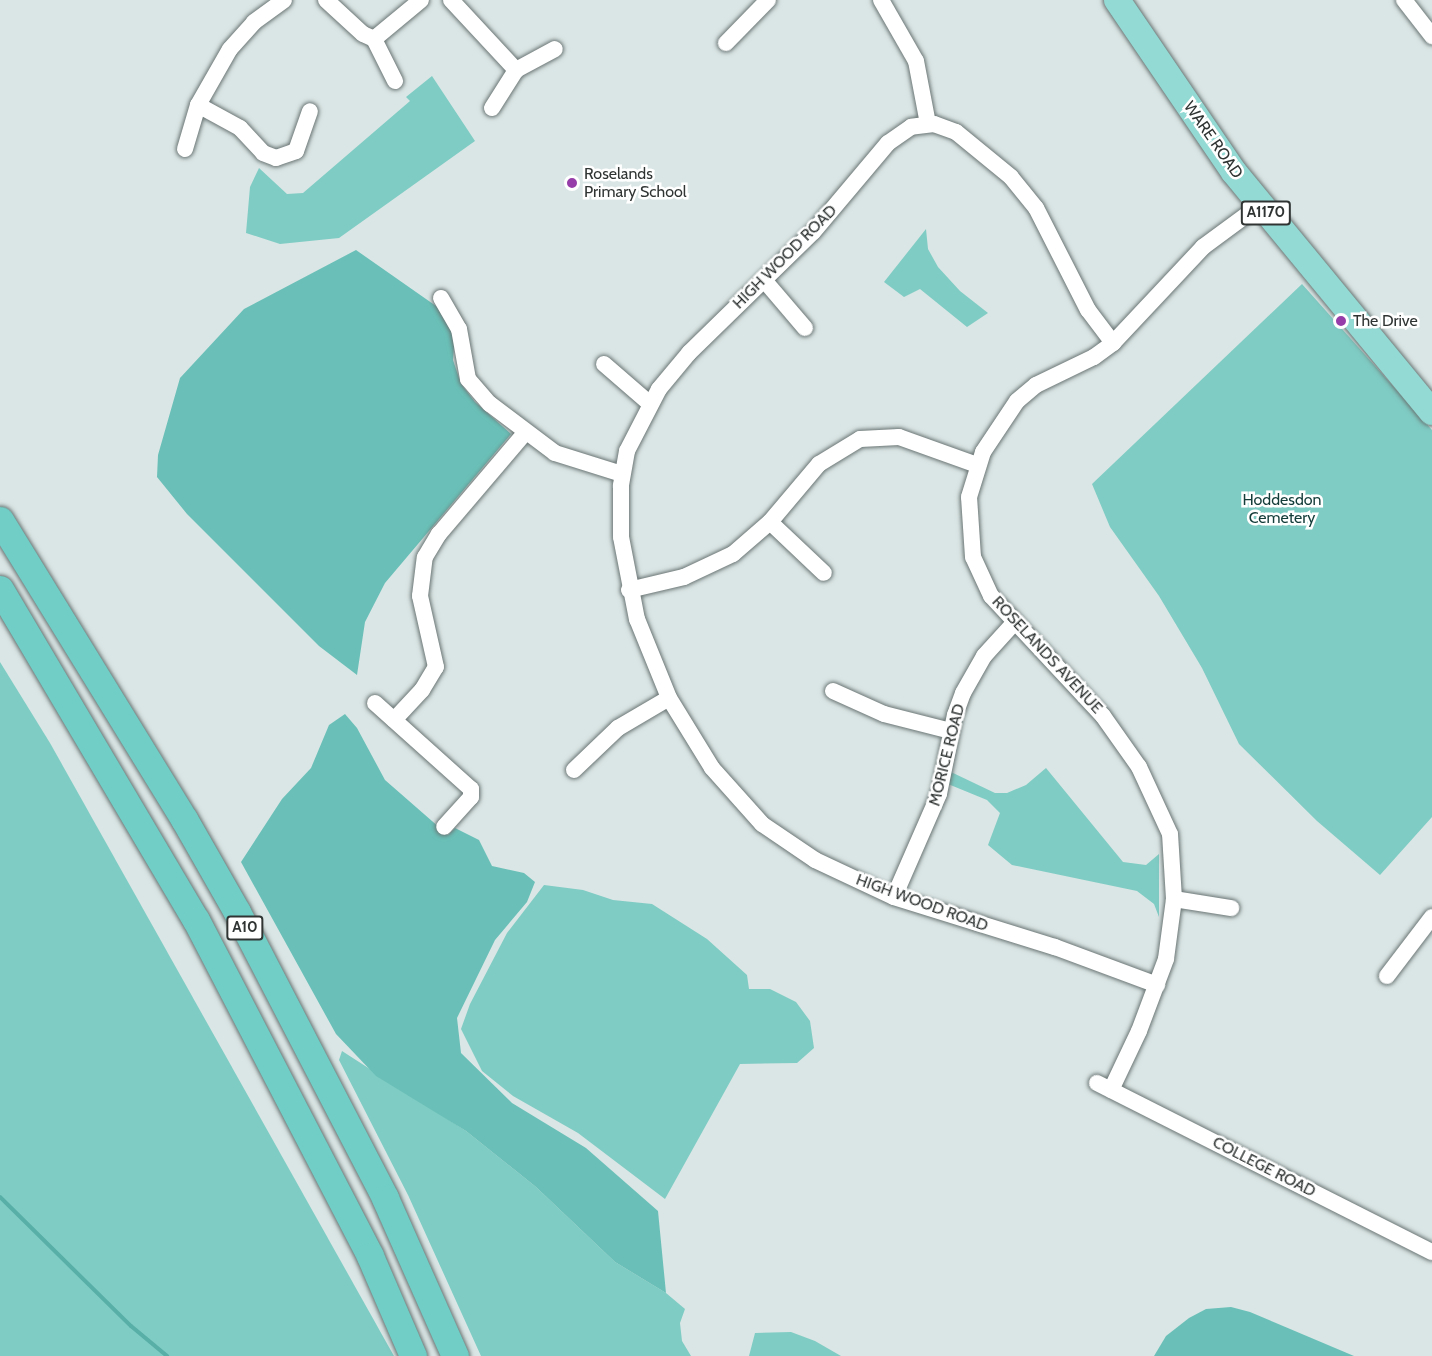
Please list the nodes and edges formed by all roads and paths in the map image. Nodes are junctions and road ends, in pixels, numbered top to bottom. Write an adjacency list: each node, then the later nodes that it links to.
1 (284, 0): 15 (street)
2 (326, 0): 10 (street)
3 (421, 0): 10 (street)
4 (451, 0): 13 (street)
5 (768, 0): 11 (street)
6 (881, 0): 18 (street)
7 (1117, 0): 20 (main road, WARE ROAD / A1170)
8 (1404, 0): 9 (street)
9 (1432, 36)
10 (374, 39): 14 (street)
11 (726, 43)
12 (555, 49): 13 (street)
13 (516, 70): 16 (street)
14 (395, 81)
15 (198, 105): 17 (street); 19 (street)
16 (492, 108)
17 (310, 111)
18 (928, 124): 21 (street, HIGH WOOD ROAD); 24 (street)
19 (185, 149)
20 (1260, 205): 24 (street, ROSELANDS AVENUE); 26 (main road, WARE ROAD / A1170)
21 (764, 280): 23 (street); 27 (street, HIGH WOOD ROAD)
22 (441, 298): 28 (street)
23 (805, 328)
24 (1113, 343): 29 (street, ROSELANDS AVENUE)
25 (604, 364): 27 (street)
26 (1429, 402)
27 (649, 403): 30 (street, HIGH WOOD ROAD)
28 (525, 433): 30 (street); 40 (street)
29 (977, 465): 32 (street); 36 (street, ROSELANDS AVENUE)
30 (622, 474): 35 (street, HIGH WOOD ROAD)
31 (0, 520): 53 (highway, A10)
32 (770, 522): 33 (street); 35 (street)
33 (825, 573)
34 (0, 589): 52 (highway, A10)
35 (629, 590): 38 (street, HIGH WOOD ROAD)
36 (1014, 623): 41 (street, MORICE ROAD); 45 (street, ROSELANDS AVENUE)
37 (833, 691): 41 (street)
38 (669, 698): 42 (street); 44 (street, HIGH WOOD ROAD)
39 (375, 703): 40 (street)
40 (394, 720): 43 (street)
41 (951, 731): 44 (street, MORICE ROAD)
42 (574, 770)
43 (444, 827)
44 (894, 897): 49 (street, HIGH WOOD ROAD)
45 (1174, 899): 46 (street); 49 (street, ROSELANDS AVENUE)
46 (1231, 908)
47 (1432, 917): 48 (street)
48 (1387, 976)
49 (1157, 985): 50 (street, ROSELANDS AVENUE)
50 (1104, 1086): 51 (street, COLLEGE ROAD)
51 (1431, 1249)
52 (413, 1356)
53 (456, 1356)

